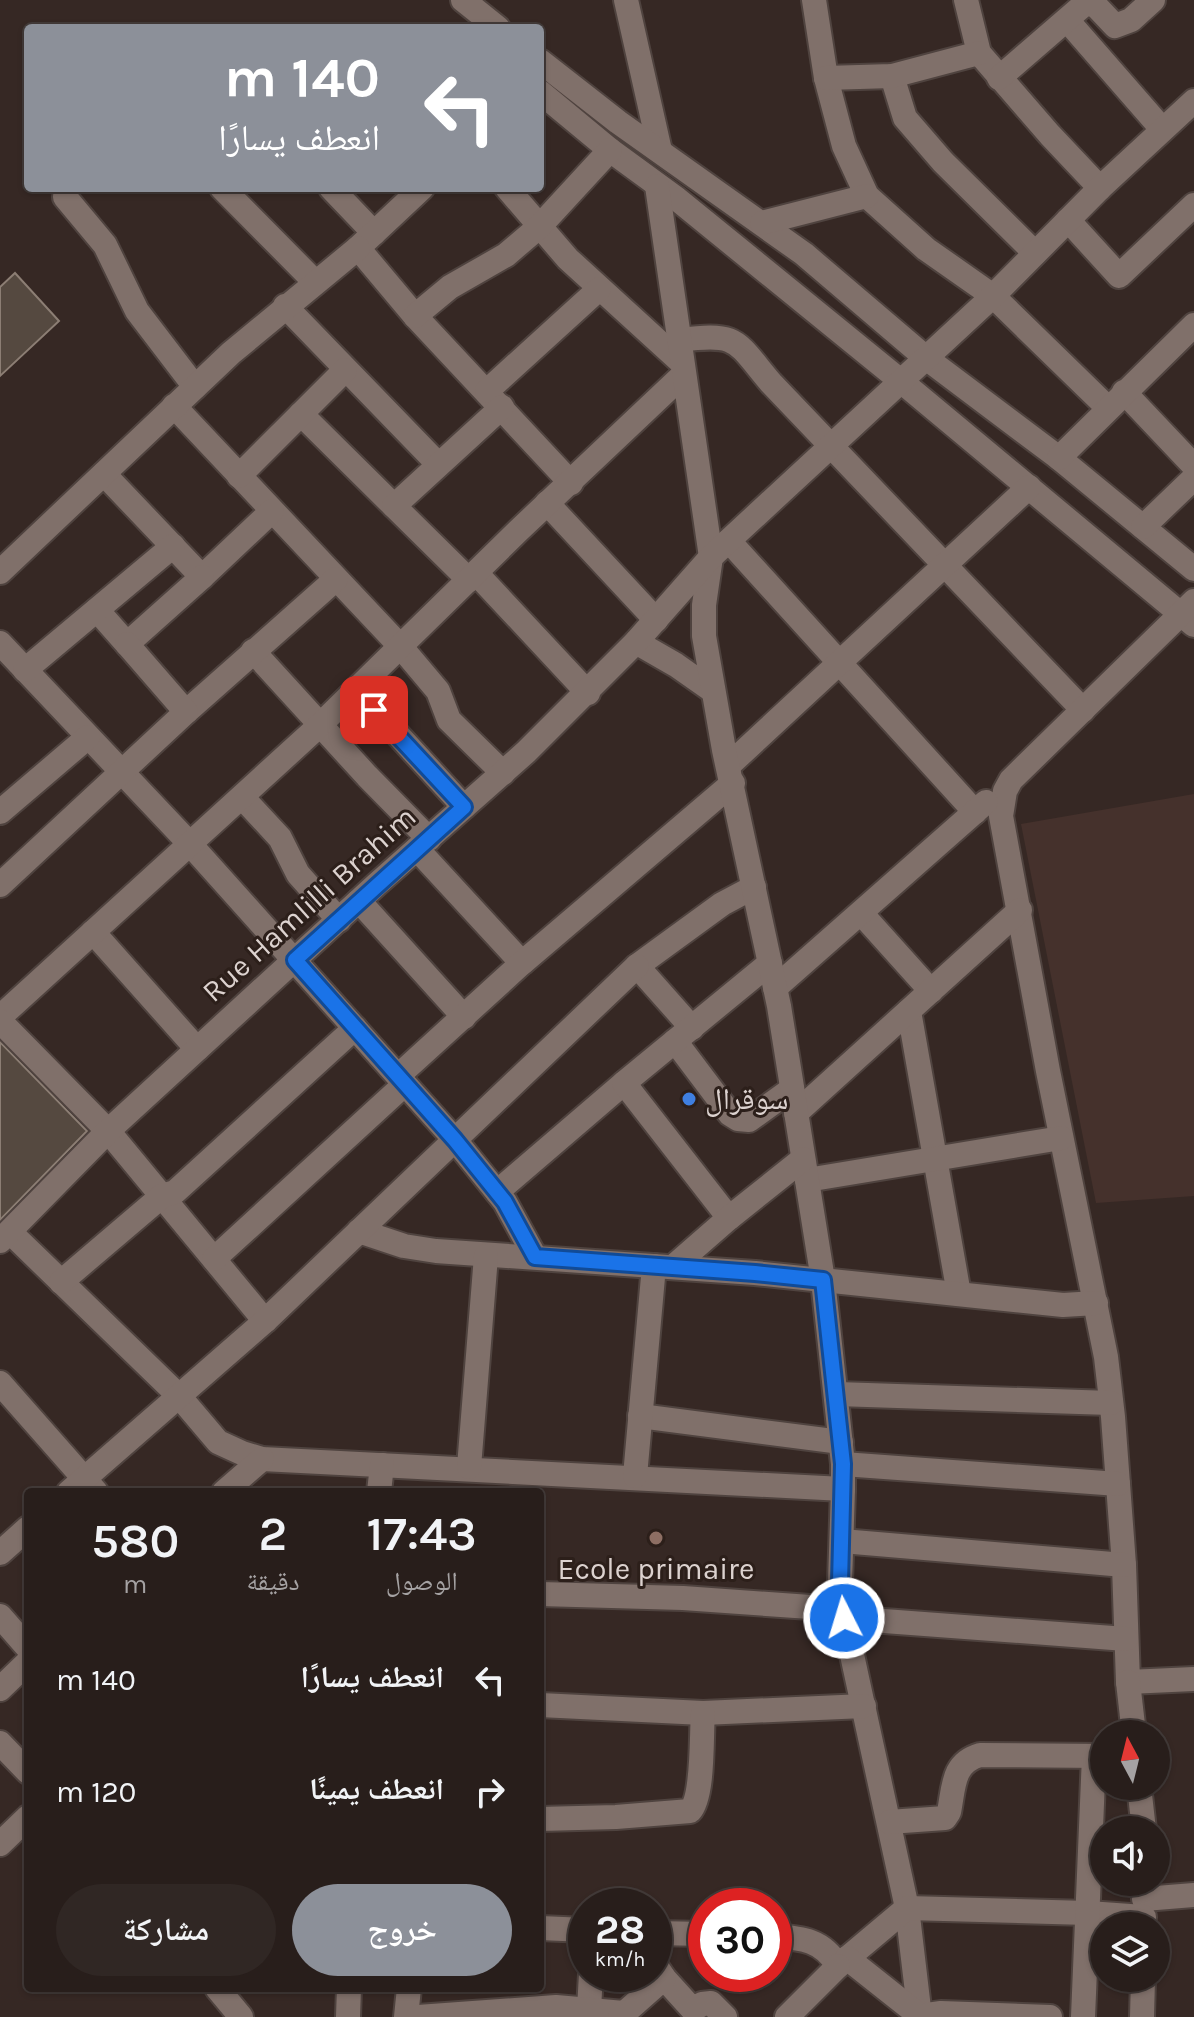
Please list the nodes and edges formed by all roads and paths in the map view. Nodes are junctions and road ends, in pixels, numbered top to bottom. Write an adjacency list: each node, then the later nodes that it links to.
1 (461, 0): 7 (street); 8 (street)
2 (626, 0): 17 (street)
3 (814, 0): 12 (street)
4 (966, 0): 9 (street)
5 (1153, 0): 6 (street)
6 (1067, 20): 13 (street); 15 (street)
7 (481, 24)
8 (493, 24)
9 (979, 53): 10 (street); 13 (street)
10 (892, 76): 12 (street); 32 (street)
11 (544, 78): 16 (street); 17 (street)
12 (826, 78): 25 (street)
13 (999, 78): 19 (street)
14 (1193, 103): 15 (street, Rue Hamlilli Brahim)
15 (1162, 129): 19 (street, Rue Hamlilli Brahim)
16 (610, 150): 24 (street); 30 (street)
17 (660, 151): 18 (street)
18 (691, 174): 24 (street); 29 (street)
19 (1100, 188): 28 (street, Rue Hamlilli Brahim)
20 (226, 192): 33 (street)
21 (334, 192): 31 (street)
22 (418, 192): 31 (street)
23 (510, 192): 30 (street)
24 (667, 193): 40 (street); 42 (street)
25 (867, 196): 29 (street); 35 (street)
26 (65, 197): 43 (street)
27 (1193, 209): 28 (street)
28 (1068, 220): 32 (street, Rue Hamlilli Brahim)
29 (762, 223): 39 (street)
30 (540, 226): 34 (street); 37 (street)
31 (366, 241): 33 (street); 37 (street)
32 (1035, 253): 35 (street, Rue Hamlilli Brahim)
33 (315, 282): 36 (street)
34 (599, 289): 40 (street); 44 (street)
35 (993, 296): 39 (street, Rue Hamlilli Brahim); 45 (street)
36 (285, 306): 41 (street); 43 (street)
37 (415, 316): 44 (street)
38 (1194, 325): 45 (street)
39 (926, 358): 42 (street, Rue Hamlilli Brahim); 49 (street)
40 (681, 359): 48 (street); 55 (street); 62 (street)
41 (345, 370): 47 (street); 50 (street)
42 (902, 382): 48 (street, Rue Hamlilli Brahim); 56 (street)
43 (195, 387): 46 (street)
44 (494, 399): 50 (street); 55 (street)
45 (1116, 400): 49 (street); 51 (street)
46 (174, 406): 52 (street); 53 (street)
47 (301, 414): 53 (street); 58 (street)
48 (831, 447): 62 (street, Rue Hamlilli Brahim); 63 (street)
49 (1059, 458): 60 (street)
50 (438, 464): 58 (street)
51 (1194, 466)
52 (104, 474): 61 (street); 65 (street)
53 (239, 476): 59 (street)
54 (1194, 478): 60 (street)
55 (571, 483): 57 (street)
56 (1029, 487): 63 (street); 70 (street)
57 (547, 503): 66 (street); 71 (street)
58 (394, 506): 66 (street)
59 (272, 511): 67 (street); 68 (street)
60 (1143, 527): 64 (street)
61 (173, 546): 67 (street); 69 (street)
62 (720, 549): 71 (street, Rue Hamlilli Brahim); 77 (street); 80 (street)
63 (944, 565): 77 (street); 82 (street)
64 (1194, 569)
65 (0, 572)
66 (473, 576): 75 (street); 81 (street)
67 (202, 577): 74 (street)
68 (336, 579): 75 (street); 76 (street)
69 (97, 610): 74 (street); 78 (street)
70 (1190, 613): 82 (street)
71 (656, 620): 72 (street, Rue Hamlilli Brahim)
72 (636, 642): 80 (street); 81 (street, Rue Hamlilli Brahim)
73 (0, 643): 78 (street)
74 (127, 644): 83 (street)
75 (401, 647): 79 (street); 87 (street)
76 (253, 651): 83 (street); 84 (street)
77 (840, 663): 88 (street); 93 (street)
78 (25, 670): 85 (street)
79 (357, 690): 84 (street); 91 (street)
80 (713, 691): 88 (street)
81 (588, 693): 87 (street, Rue Hamlilli Brahim)
82 (1083, 710): 89 (street)
83 (186, 712): 86 (street)
84 (320, 725): 90 (street); 95 (street)
85 (88, 737): 86 (street); 92 (street)
86 (121, 772): 94 (street); 96 (street)
87 (503, 773): 91 (street, Rue Hamlilli Brahim)
88 (731, 775): 97 (street); 104 (street)
89 (1011, 780): 93 (street); 99 (street)
90 (242, 797): 94 (street); 101 (street)
91 (464, 807): 95 (street, Rue Hamlilli Brahim)
92 (0, 812)
93 (975, 812): 100 (street)
94 (190, 844): 102 (street); 103 (street)
95 (423, 844): 98 (street, Rue Hamlilli Brahim); 104 (street)
96 (0, 885)
97 (754, 887): 105 (street); 106 (street)
98 (359, 901): 101 (street, Rue Hamlilli Brahim); 110 (street)
99 (1020, 910): 108 (street); 119 (street)
100 (861, 913): 107 (street); 108 (street)
101 (339, 920): 103 (street, Rue Hamlilli Brahim)
102 (93, 932): 111 (street); 114 (street)
103 (295, 960): 112 (street); 114 (street, Rue Hamlilli Brahim)
104 (522, 963): 110 (street)
105 (770, 963): 107 (street); 113 (street)
106 (637, 966): 113 (street); 120 (street)
107 (775, 988): 117 (street)
108 (931, 991): 109 (street)
109 (909, 1011): 117 (street); 121 (street)
110 (464, 1017): 115 (street)
111 (0, 1019): 118 (street)
112 (355, 1028): 115 (street); 124 (street)
113 (683, 1035): 116 (street); 117 (street)
114 (197, 1049): 118 (street, Rue Hamlilli Brahim)
115 (402, 1080): 120 (street); 130 (street)
116 (624, 1083): 123 (street); 125 (street)
117 (794, 1101): 122 (street)
118 (108, 1131): 124 (street); 127 (street, Rue Hamlilli Brahim)
119 (1061, 1138): 121 (street); 135 (street)
120 (455, 1140): 123 (street); 126 (street)
121 (933, 1158): 122 (street); 134 (street)
122 (805, 1170): 125 (street); 132 (street)
123 (497, 1192): 129 (street)
124 (162, 1196): 130 (street); 133 (street)
125 (729, 1218): 131 (street)
126 (359, 1231): 128 (street); 136 (street)
127 (5, 1236): 133 (street)
128 (486, 1256): 129 (street); 145 (street)
129 (535, 1257): 131 (street)
130 (214, 1259): 136 (street)
131 (664, 1266): 132 (street); 141 (street)
132 (823, 1280): 134 (street); 138 (street)
133 (61, 1282): 139 (street)
134 (959, 1294): 135 (street)
135 (1096, 1303): 140 (street)
136 (265, 1321): 139 (street)
137 (2, 1390): 149 (street)
138 (837, 1394): 140 (street); 142 (street)
139 (179, 1396): 143 (street); 149 (street)
140 (1111, 1403): 148 (street)
141 (640, 1416): 142 (street); 146 (street)
142 (842, 1453): 148 (street); 152 (street)
143 (262, 1459): 144 (street); 150 (street)
144 (382, 1465): 145 (street); 151 (street)
145 (469, 1467): 147 (street)
146 (635, 1476): 147 (street); 152 (street)
147 (521, 1481)
148 (1118, 1484): 156 (street)
149 (83, 1487)
150 (229, 1488)
151 (379, 1488)
152 (843, 1489): 154 (street)
153 (24, 1532): 155 (street)
154 (842, 1541): 156 (street); 159 (street)
155 (0, 1553)
156 (1124, 1565): 160 (street)
157 (544, 1594): 159 (street)
158 (0, 1616): 161 (street)
159 (844, 1618): 160 (street); 167 (street)
160 (1126, 1639): 164 (street)
161 (24, 1643)
162 (24, 1666): 165 (street)
163 (1194, 1679): 164 (street)
164 (1128, 1682): 169 (street)
165 (0, 1689)
166 (544, 1705): 168 (street)
167 (864, 1706): 168 (street); 176 (street)
168 (703, 1713): 174 (street)
169 (1132, 1720)
170 (0, 1743): 172 (street)
171 (1090, 1756): 176 (street)
172 (24, 1768)
173 (1096, 1800): 181 (street)
174 (544, 1819)
175 (24, 1821): 177 (street)
176 (889, 1822): 180 (street)
177 (0, 1844)
178 (1194, 1895): 179 (street)
179 (1144, 1906): 181 (street)
180 (907, 1908): 181 (street); 185 (street); 204 (street)
181 (1088, 1913): 206 (street)
182 (544, 1928): 183 (street)
183 (568, 1929)
184 (792, 1937): 185 (street)
185 (842, 1962): 203 (street); 204 (street)
186 (672, 1988): 196 (street)
187 (220, 1992): 198 (street)
188 (349, 1992): 199 (street)
189 (409, 1992): 200 (street)
190 (590, 1992): 195 (street)
191 (641, 1992): 197 (street)
192 (1143, 1992): 207 (street)
193 (469, 2000): 194 (street); 201 (street)
194 (516, 2005): 195 (street)
195 (589, 2009): 197 (street)
196 (690, 2013): 202 (street)
197 (622, 2015)
198 (241, 2017)
199 (348, 2017)
200 (406, 2017)
201 (418, 2017)
202 (725, 2017)
203 (787, 2017)
204 (920, 2017): 205 (street)
205 (1050, 2017)
206 (1083, 2017)
207 (1142, 2017)

